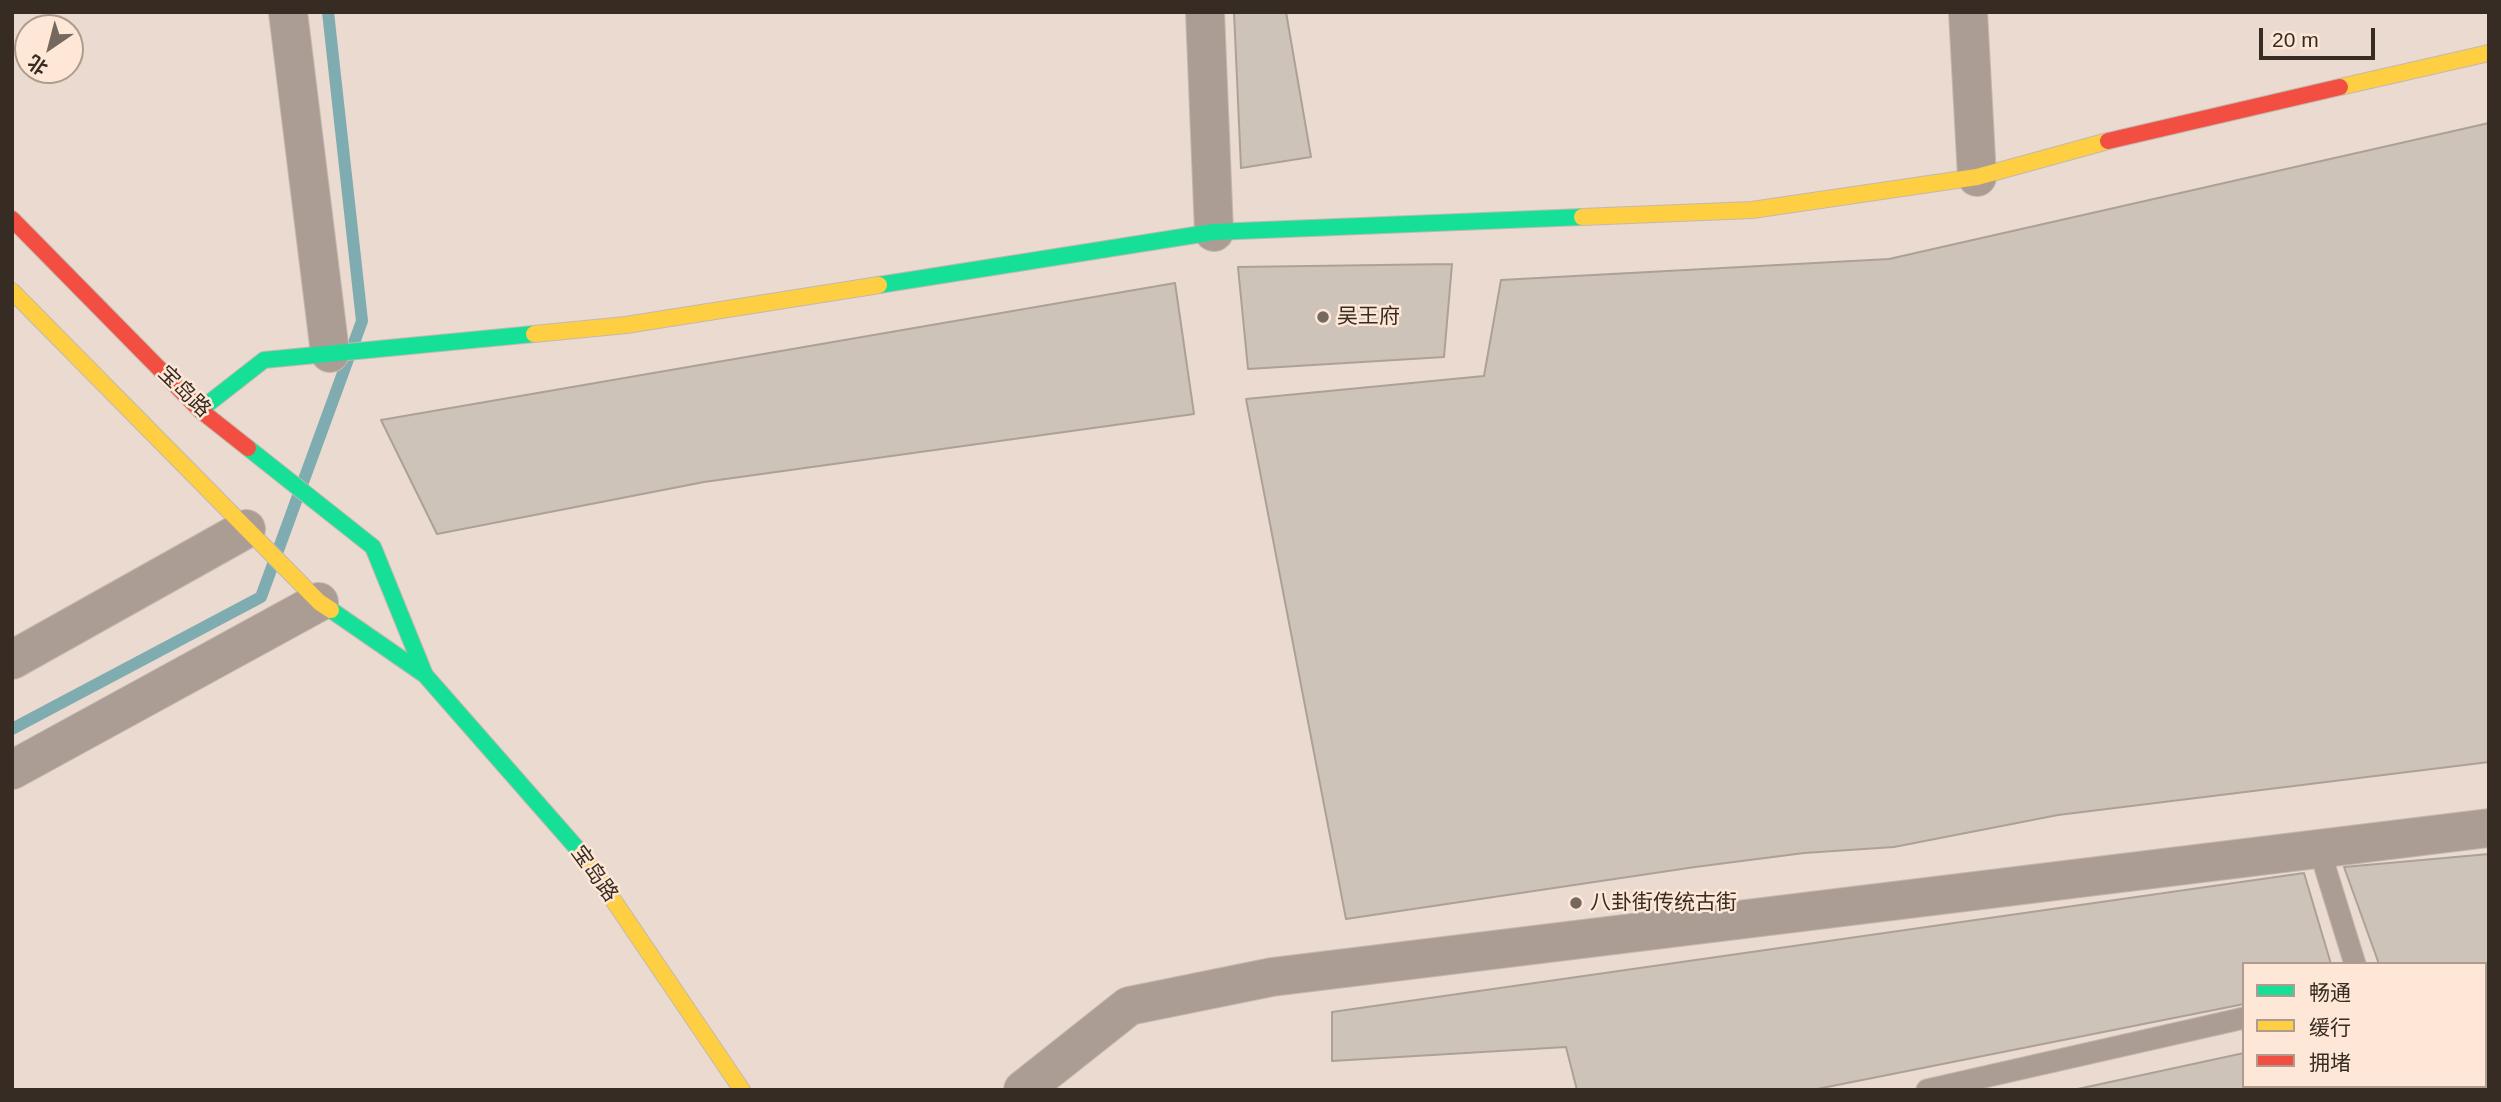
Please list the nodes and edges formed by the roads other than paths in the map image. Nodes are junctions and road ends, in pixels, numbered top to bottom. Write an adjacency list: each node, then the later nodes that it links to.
1 (288, 12): 9 (street)
2 (1205, 12): 7 (street)
3 (1968, 12): 5 (street)
4 (2489, 53): 5 (street)
5 (1977, 177): 7 (street)
6 (12, 219): 10 (street, 宝岛路)
7 (1214, 232): 9 (street)
8 (12, 291): 11 (street)
9 (330, 353): 10 (street)
10 (200, 410): 14 (street, 宝岛路)
11 (246, 529): 12 (street); 13 (street)
12 (318, 602): 14 (street); 15 (street)
13 (12, 660)
14 (425, 674): 20 (street, 宝岛路)
15 (12, 769)
16 (2489, 828): 17 (street)
17 (2319, 848): 18 (lane); 21 (street)
18 (2354, 962)
19 (2242, 1018): 22 (lane)
20 (741, 1090)
21 (1023, 1090)
22 (1927, 1090)

